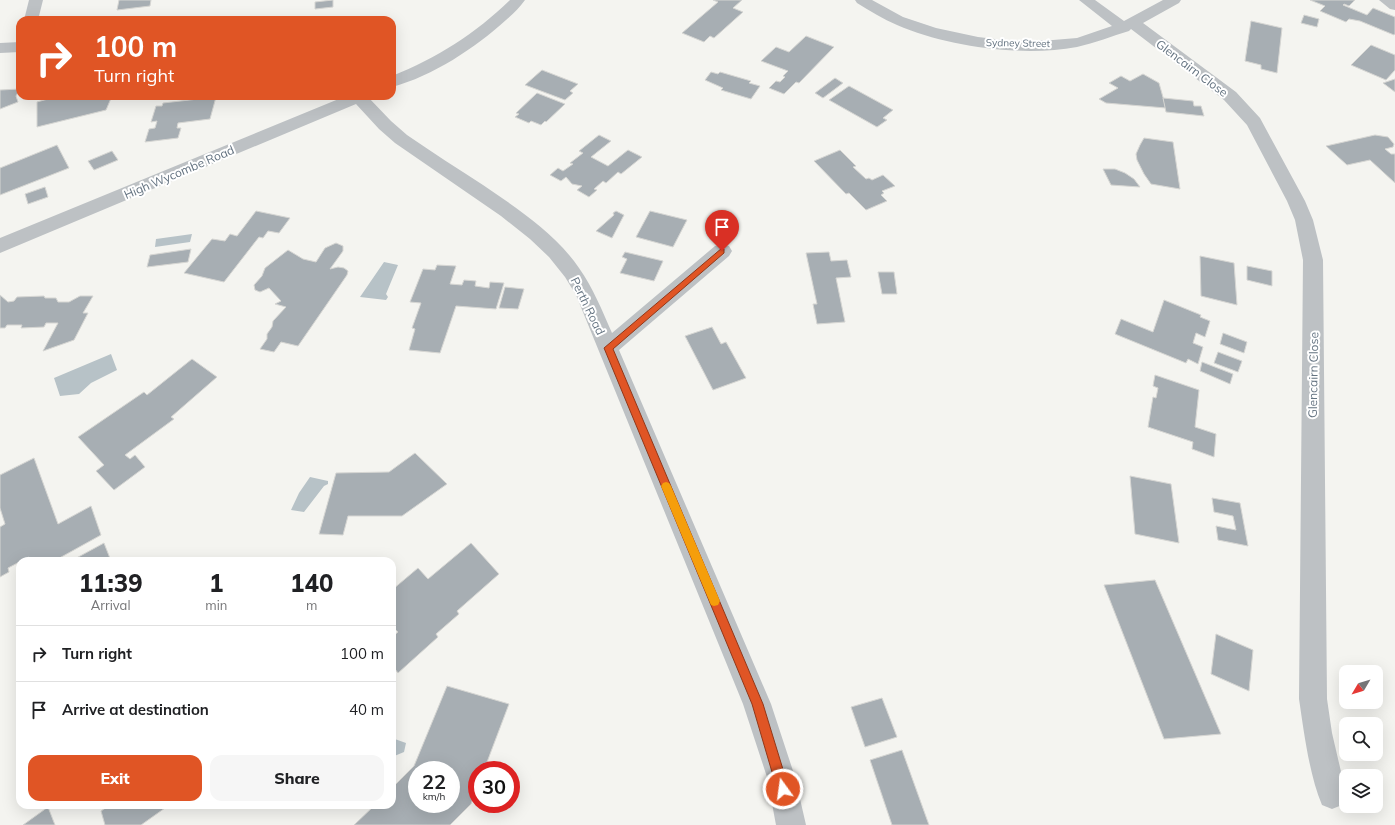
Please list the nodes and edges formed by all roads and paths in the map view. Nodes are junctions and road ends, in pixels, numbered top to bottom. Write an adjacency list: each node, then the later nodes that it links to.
1 (36, 0): 8 (street)
2 (518, 0): 12 (street)
3 (862, 0): 9 (street, Sydney Street)
4 (1086, 0): 9 (street, Glencairn Close)
5 (1174, 0): 9 (street, Sydney Street)
6 (1386, 0): 7 (street)
7 (1395, 6)
8 (32, 16)
9 (1128, 26): 18 (street, Glencairn Close)
10 (16, 47): 11 (street)
11 (0, 48)
12 (396, 80)
13 (349, 100): 15 (street, High Wycombe Road)
14 (363, 100): 17 (street, Perth Road)
15 (0, 246)
16 (722, 251): 17 (street)
17 (608, 348): 19 (street, Perth Road)
18 (1332, 795)
19 (791, 825)

